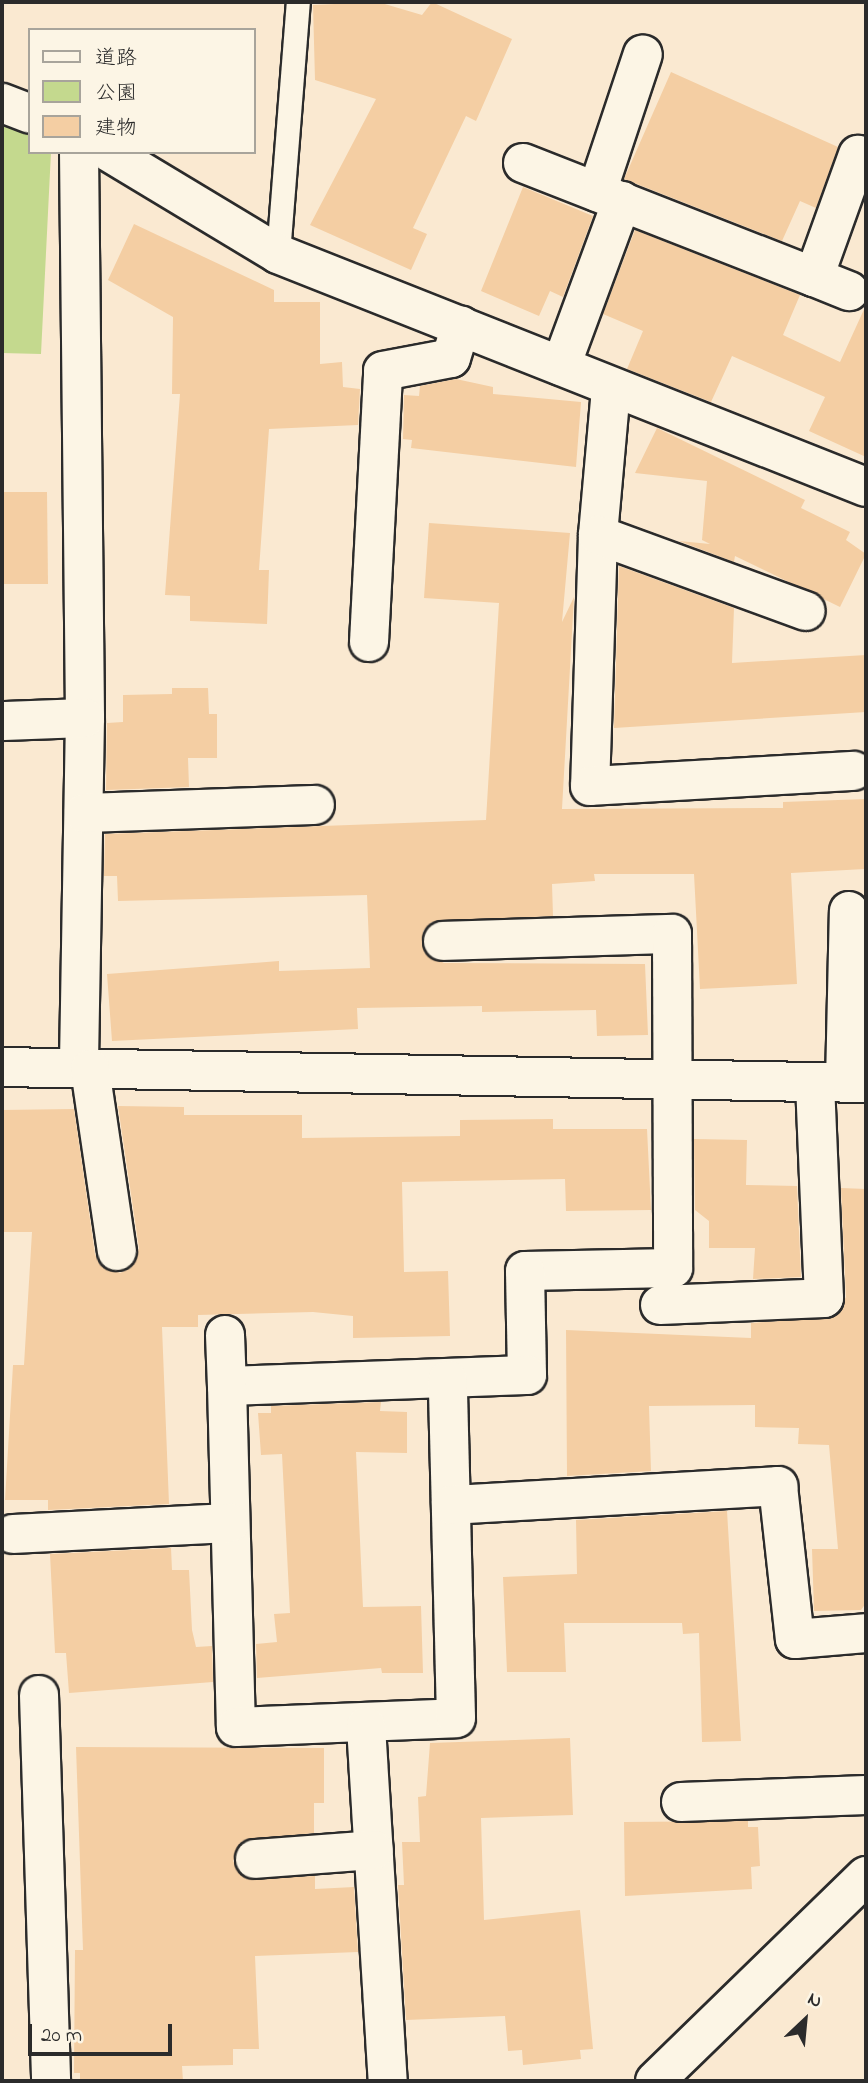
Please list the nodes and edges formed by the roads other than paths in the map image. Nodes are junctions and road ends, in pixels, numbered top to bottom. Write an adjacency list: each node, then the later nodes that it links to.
1 (298, 2): 10 (lane)
2 (643, 54): 9 (street)
3 (2, 103): 4 (street)
4 (28, 113)
5 (79, 154): 18 (street)
6 (113, 154): 10 (street)
7 (858, 155): 9 (street)
8 (523, 163): 9 (street)
9 (609, 196): 12 (street)
10 (278, 254): 11 (street)
11 (461, 326): 12 (street); 17 (street)
12 (561, 366): 13 (street)
13 (611, 388): 14 (street); 15 (street)
14 (866, 486)
15 (598, 535): 16 (street); 20 (street)
16 (806, 611)
17 (369, 642)
18 (85, 718): 19 (street); 22 (street)
19 (2, 721)
20 (854, 771)
21 (316, 805): 22 (street)
22 (84, 813): 26 (street)
23 (849, 911): 28 (street)
24 (443, 941): 27 (street)
25 (2, 1067): 26 (street)
26 (85, 1069): 27 (street); 29 (street)
27 (674, 1077): 28 (street); 32 (street)
28 (842, 1082): 30 (street)
29 (117, 1251)
30 (660, 1305)
31 (225, 1335): 33 (street)
32 (448, 1380): 33 (street); 34 (street)
33 (227, 1386): 35 (street)
34 (451, 1505): 37 (street); 39 (street)
35 (230, 1523): 36 (street); 39 (street)
36 (13, 1534)
37 (866, 1633)
38 (39, 1695): 45 (street)
39 (366, 1726): 42 (street)
40 (866, 1795): 41 (street)
41 (681, 1801)
42 (374, 1850): 43 (street); 46 (street)
43 (255, 1859)
44 (866, 1876): 47 (street)
45 (51, 2081)
46 (388, 2081)
47 (655, 2081)

